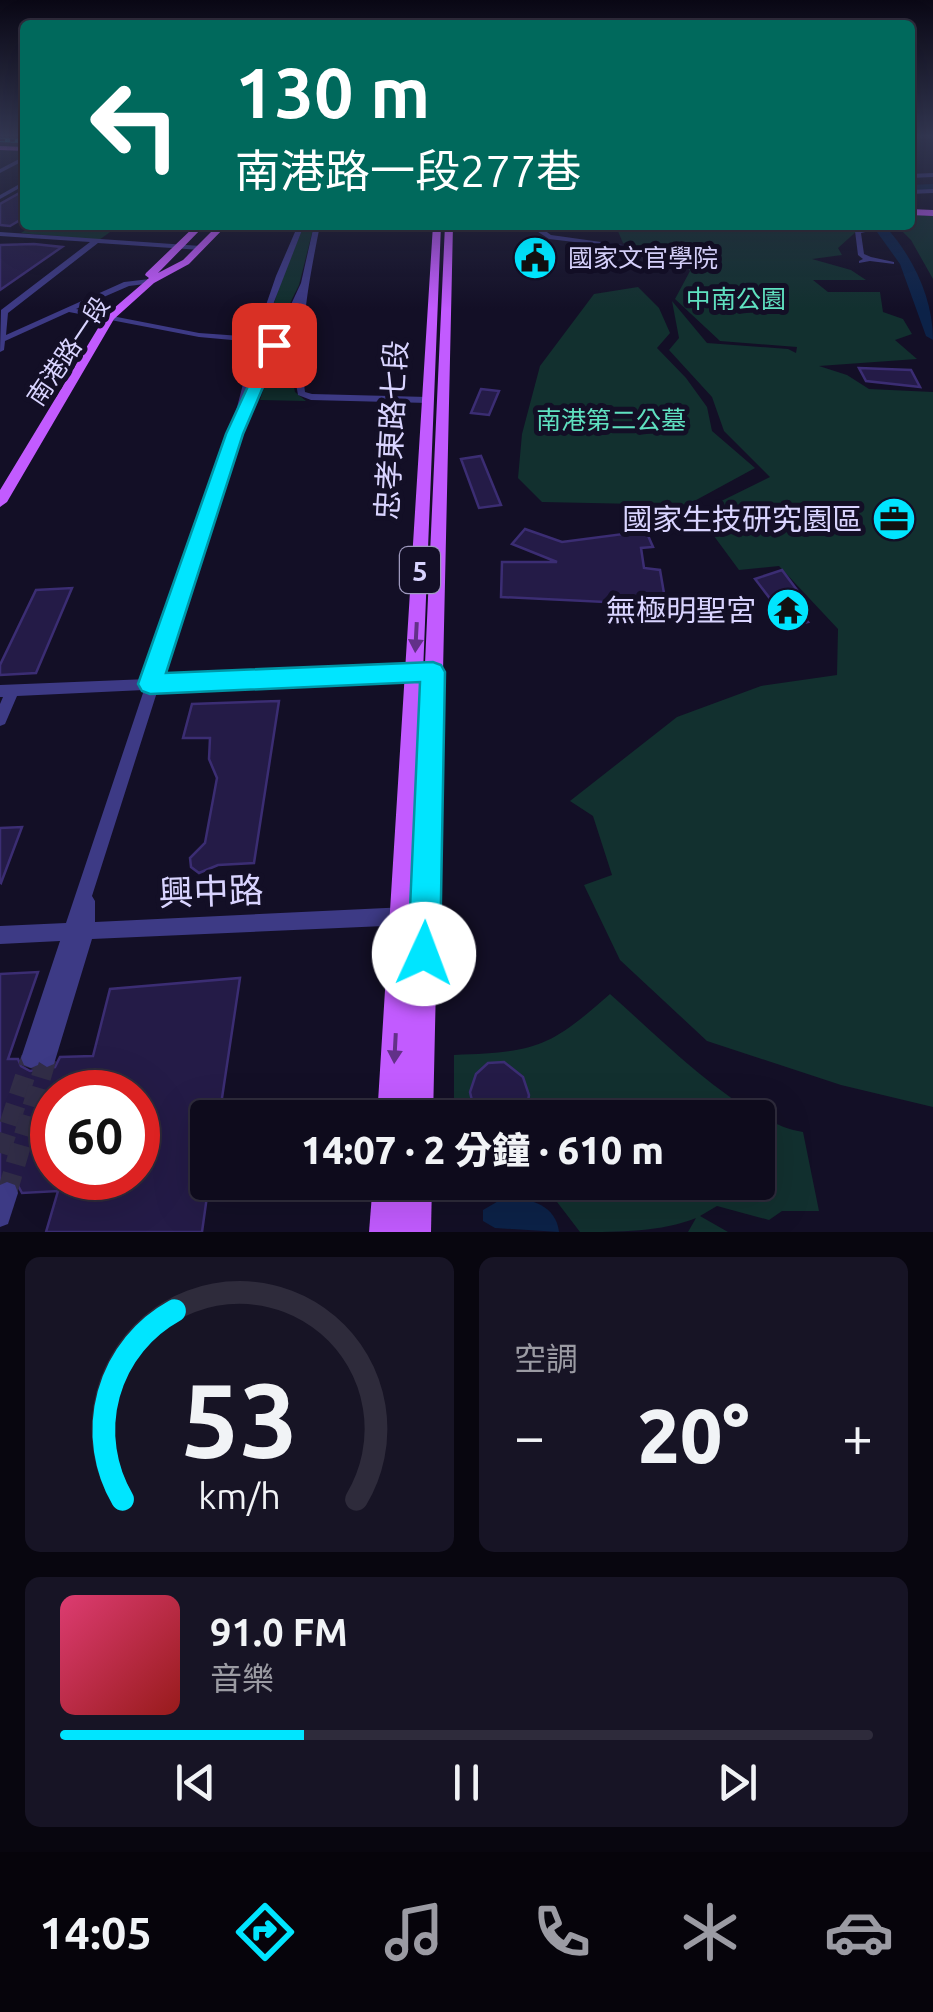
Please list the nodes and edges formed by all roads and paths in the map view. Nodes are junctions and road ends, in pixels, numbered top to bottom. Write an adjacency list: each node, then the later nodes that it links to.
1 (20, 230): 12 (street)
2 (197, 230): 14 (main road, 南港路一段)
3 (205, 230): 14 (main road, 南港路一段)
4 (218, 230): 15 (main road)
5 (298, 230): 26 (street)
6 (316, 230): 22 (street)
7 (438, 230): 30 (main road, 忠孝東路七段 / 5)
8 (448, 230): 35 (main road, 忠孝東路七段 / 5)
9 (539, 230): 16 (street)
10 (868, 230): 17 (street)
11 (0, 234): 12 (street)
12 (12, 235): 13 (street)
13 (95, 242): 14 (street); 25 (street)
14 (181, 248): 15 (street); 20 (main road, 南港路一段); 21 (main road, 南港路一段)
15 (202, 248): 20 (main road)
16 (642, 248)
17 (869, 259): 18 (street); 19 (street)
18 (859, 263)
19 (892, 263)
20 (162, 274): 21 (main road, 南港路一段)
21 (150, 281): 23 (street); 24 (main road, 南港路一段)
22 (305, 283): 29 (street); 30 (street)
23 (69, 310): 24 (street); 25 (street)
24 (110, 318): 26 (street); 33 (main road, 南港路一段)
25 (1, 340): 27 (street)
26 (256, 340): 28 (street)
27 (0, 350)
28 (250, 362): 29 (street); 31 (street)
29 (267, 362): 31 (street)
30 (428, 400): 35 (main road, 忠孝東路七段 / 5, one-way to 35)
31 (234, 434): 36 (street)
32 (1, 474): 33 (street)
33 (16, 474): 34 (main road, 南港路一段)
34 (0, 502)
35 (423, 672): 36 (street); 39 (main road, 忠孝東路七段 / 5)
36 (150, 684): 37 (street); 40 (street)
37 (6, 691): 38 (street)
38 (0, 720)
39 (413, 915): 40 (street, 興中路); 43 (main road, 忠孝東路七段 / 5, one-way to 43); 44 (main road, 忠孝東路七段 / 5)
40 (79, 930): 41 (street, 興中路); 42 (street)
41 (0, 935)
42 (39, 1058)
43 (393, 1100)
44 (418, 1100)
45 (7, 1193): 48 (street)
46 (387, 1200): 49 (main road)
47 (416, 1200): 50 (main road)
48 (0, 1216)
49 (385, 1232)
50 (415, 1232)

